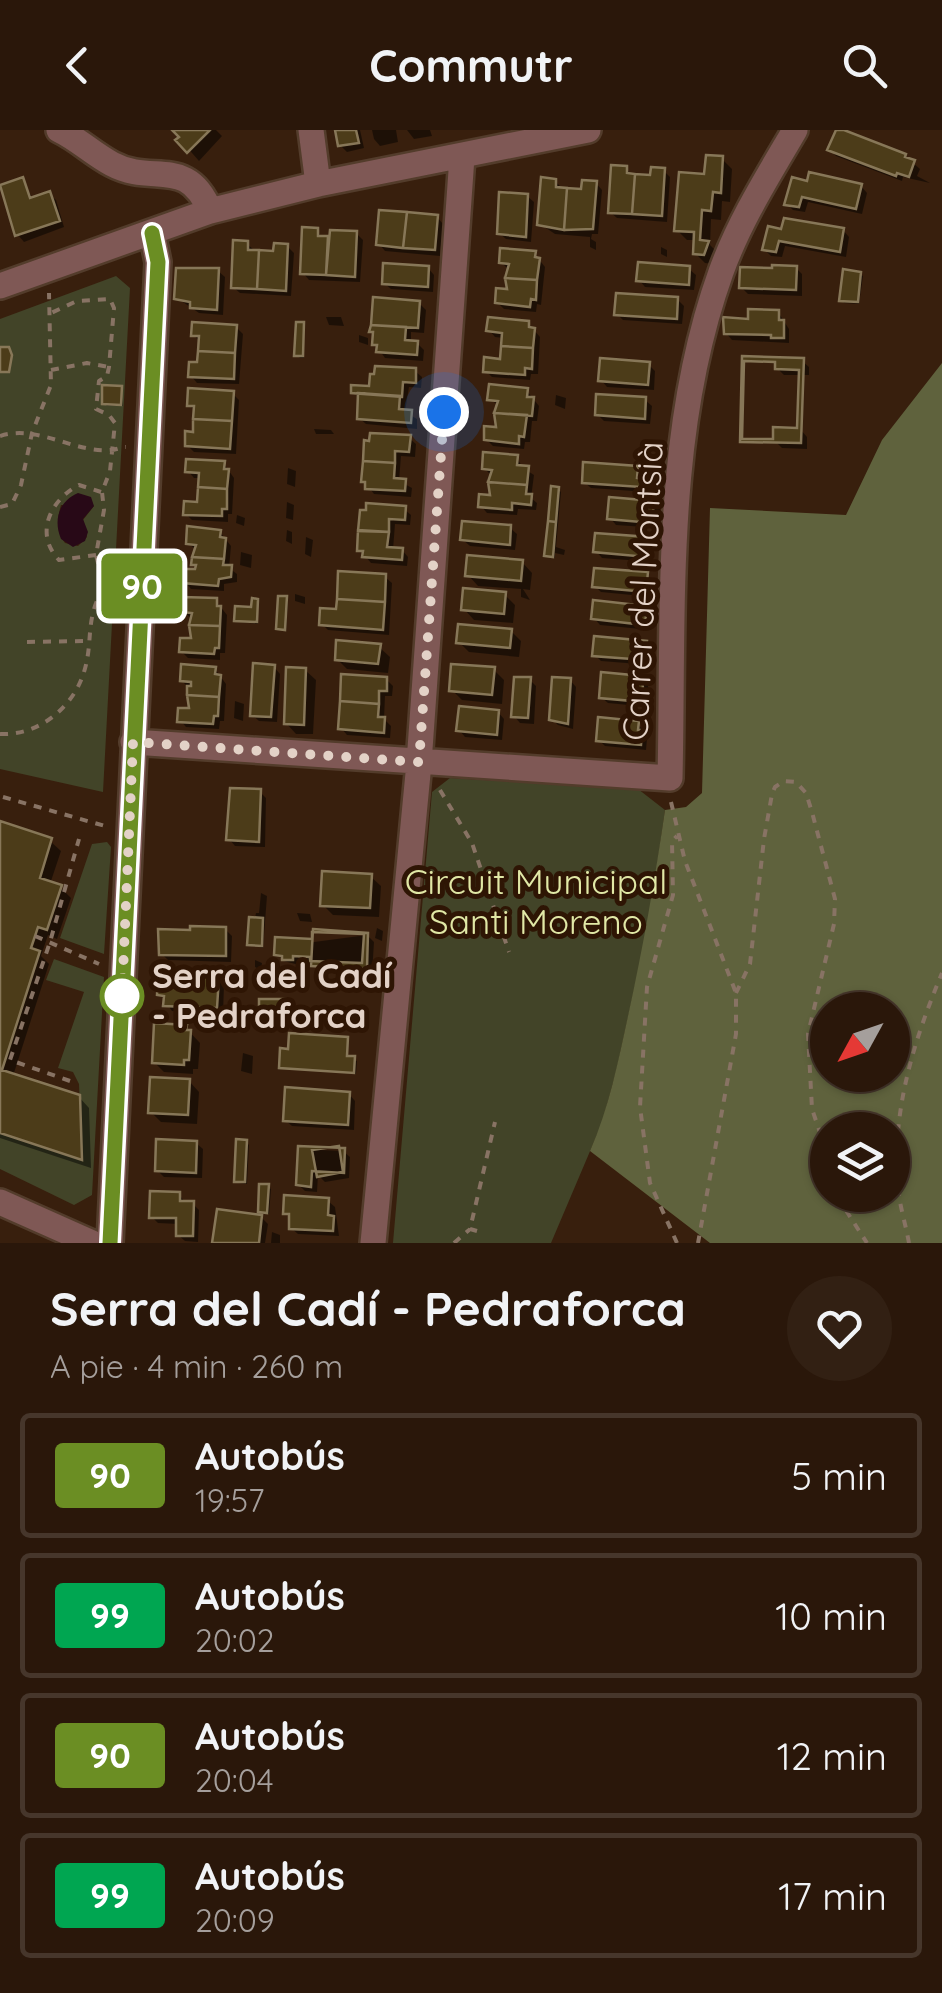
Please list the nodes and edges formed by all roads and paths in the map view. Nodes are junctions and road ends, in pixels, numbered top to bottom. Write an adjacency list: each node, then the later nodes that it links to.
1 (59, 130): 7 (street)
2 (311, 130): 6 (street)
3 (588, 130): 5 (street)
4 (795, 130): 26 (street, Carrer del Montsià)
5 (462, 156): 6 (street); 25 (street)
6 (318, 184): 7 (street)
7 (210, 211): 8 (street)
8 (152, 233): 9 (street); 24 (street)
9 (0, 286)
10 (47, 288): 11 (path)
11 (49, 314): 12 (path); 13 (path)
12 (109, 366): 13 (path); 17 (path)
13 (51, 370): 14 (path)
14 (32, 432): 15 (path); 17 (path); 19 (path)
15 (0, 436)
16 (136, 448): 17 (path)
17 (110, 450): 18 (path)
18 (102, 492): 20 (path); 20 (path)
19 (0, 507)
20 (96, 556): 21 (path)
21 (88, 640): 22 (path); 23 (path)
22 (27, 642)
23 (0, 734)
24 (133, 742): 25 (street); 43 (street)
25 (419, 762): 26 (street); 33 (path); 44 (street)
26 (670, 778): 29 (path)
27 (4, 797): 28 (path)
28 (116, 827)
29 (678, 836): 36 (path); 46 (path)
30 (79, 839): 32 (path)
31 (34, 936): 32 (path)
32 (50, 942): 34 (path); 37 (path)
33 (509, 952)
34 (108, 966)
35 (942, 973): 49 (path)
36 (736, 993): 38 (path); 47 (path)
37 (70, 1081)
38 (813, 1112)
39 (496, 1122): 45 (path)
40 (0, 1202): 42 (street)
41 (847, 1212): 48 (path)
42 (92, 1243)
43 (110, 1243)
44 (373, 1243)
45 (454, 1243)
46 (677, 1243)
47 (698, 1243)
48 (868, 1243)
49 (909, 1243)

